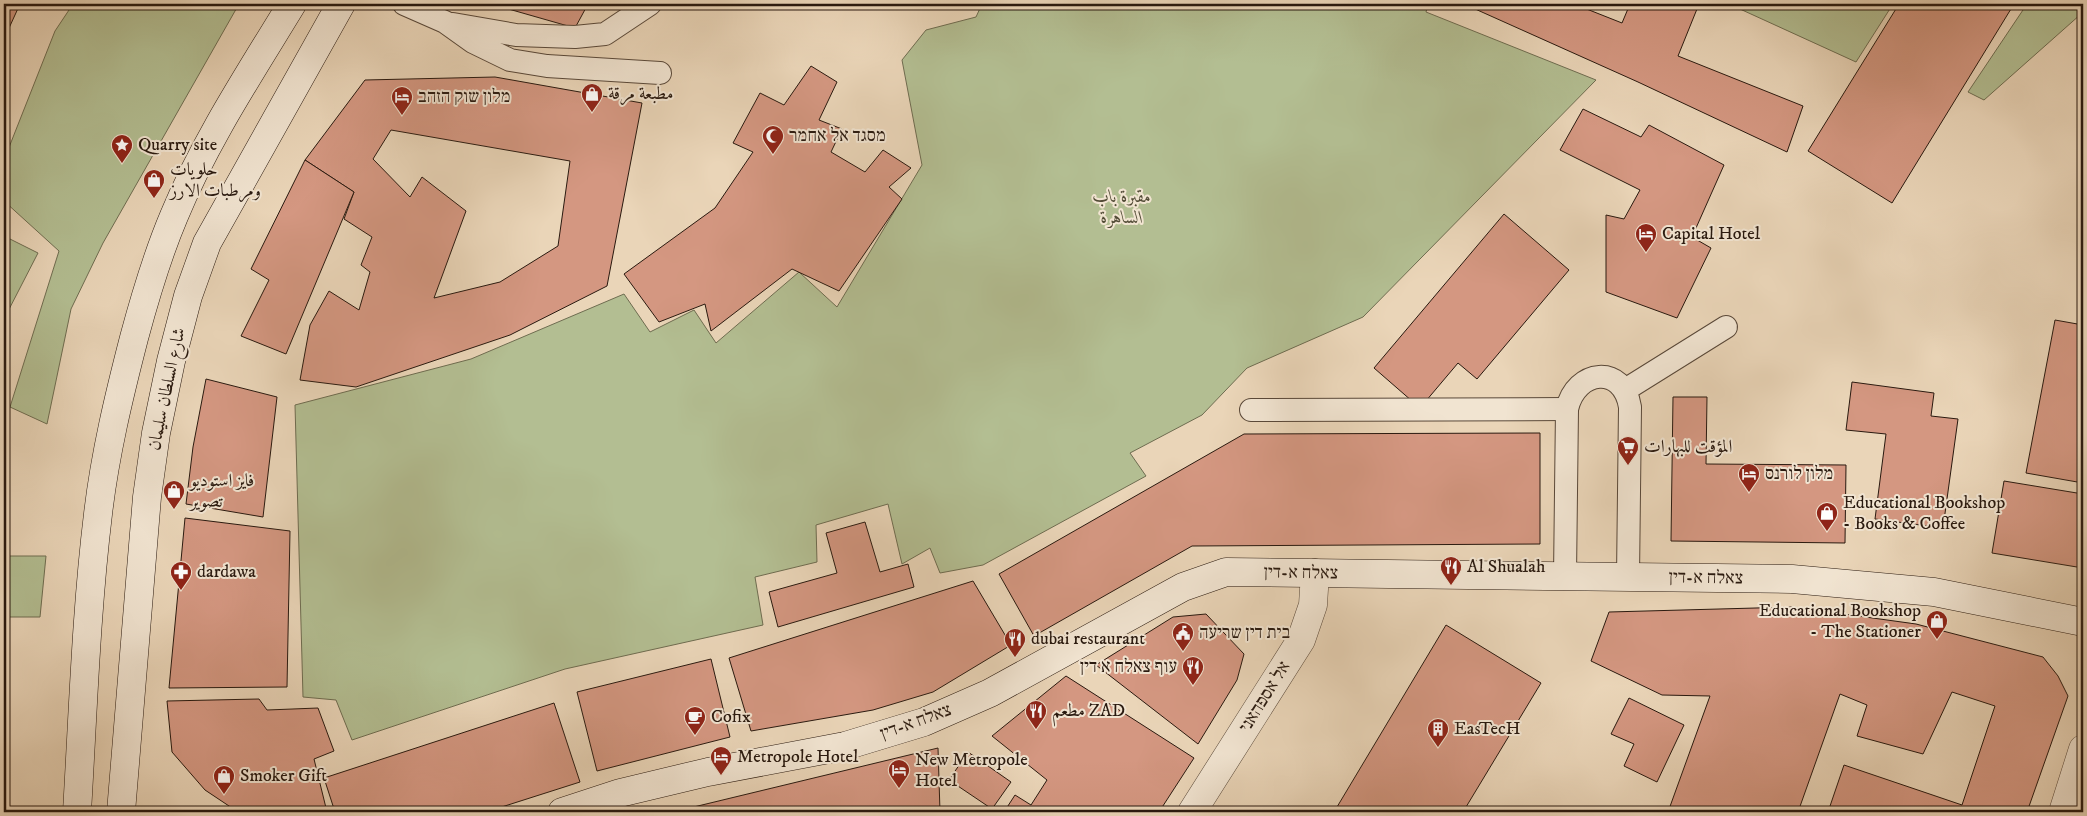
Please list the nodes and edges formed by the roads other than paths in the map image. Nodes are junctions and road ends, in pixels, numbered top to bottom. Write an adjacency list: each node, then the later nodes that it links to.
1 (292, 4): 16 (street)
2 (341, 4): 17 (street, شارع السلطان سليمان)
3 (404, 4): 5 (lane)
4 (650, 4): 5 (lane)
5 (444, 22): 6 (lane)
6 (660, 73)
7 (1726, 327): 8 (lane)
8 (1624, 390): 9 (lane); 13 (lane)
9 (1567, 409): 10 (lane); 12 (lane)
10 (1251, 410)
11 (1315, 573): 12 (street, צאלח א-דין); 18 (street, צאלח א-דין); 19 (street, אל אספהאני)
12 (1565, 576): 13 (street, צאלח א-דין)
13 (1628, 577): 14 (street, צאלח א-דין)
14 (2083, 622)
15 (2083, 749): 20 (street)
16 (77, 812)
17 (121, 812)
18 (562, 812)
19 (1192, 812)
20 (2063, 812)

